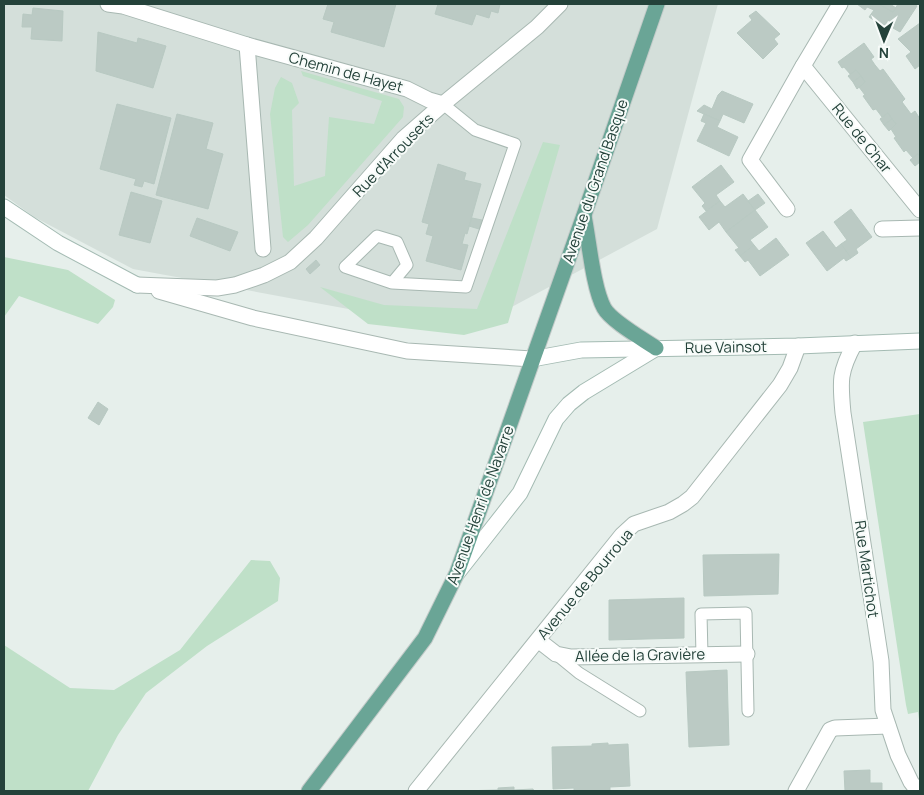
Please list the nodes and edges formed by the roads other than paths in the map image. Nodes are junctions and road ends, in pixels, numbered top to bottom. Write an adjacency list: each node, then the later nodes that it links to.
1 (108, 4): 5 (street, Chemin de Hayet)
2 (560, 4): 7 (street, Rue d'Arrousets)
3 (657, 4): 11 (main road, Avenue du Grand Basque)
4 (840, 4): 6 (street)
5 (247, 46): 7 (street, Chemin de Hayet); 14 (street)
6 (803, 66): 9 (street); 10 (street, Rue de Char)
7 (443, 104): 15 (lane); 17 (street, Rue d'Arrousets)
8 (4, 207): 16 (street, Rue d'Arrousets)
9 (787, 209)
10 (920, 210)
11 (584, 215): 22 (main road); 23 (main road, Avenue du Grand Basque)
12 (920, 228): 13 (street)
13 (882, 230)
14 (263, 249)
15 (392, 283): 15 (lane)
16 (137, 285): 17 (street, Rue d'Arrousets); 18 (street, Rue d'Arrousets)
17 (217, 288): 18 (street)
18 (220, 310): 23 (street, Rue d'Arrousets)
19 (920, 341): 20 (street, Rue Vainsot)
20 (855, 343): 21 (street, Rue Vainsot); 31 (street, Rue Martichot)
21 (798, 346): 22 (street, Rue Vainsot); 25 (street, Avenue de Bourroua)
22 (656, 348): 23 (street, Rue Vainsot); 24 (street)
23 (532, 359): 24 (main road, Avenue Henri de Navarre)
24 (458, 573): 32 (main road, Avenue Henri de Navarre)
25 (538, 640): 26 (street, Allée de la Gravière); 33 (street, Avenue de Bourroua)
26 (556, 654): 28 (street, Allée de la Gravière); 29 (lane)
27 (747, 654): 28 (street, Allée de la Gravière); 28 (lane); 30 (lane)
28 (702, 655)
29 (640, 711)
30 (748, 711)
31 (888, 726): 34 (street); 35 (street, Rue Martichot)
32 (309, 791)
33 (416, 791)
34 (796, 791)
35 (918, 791)

